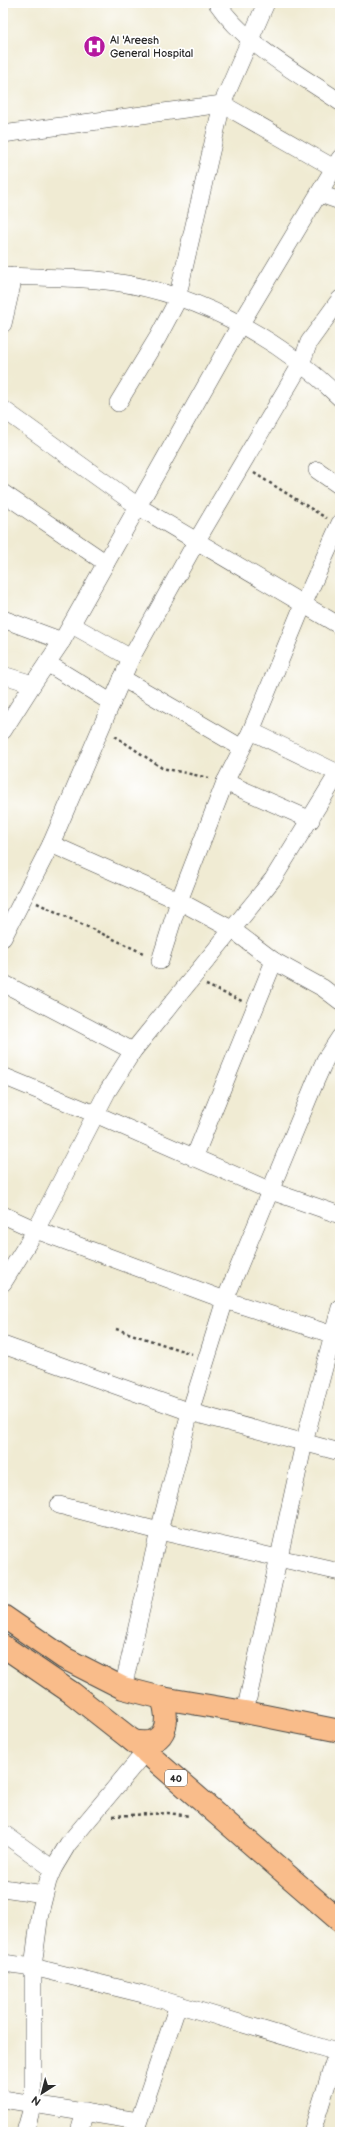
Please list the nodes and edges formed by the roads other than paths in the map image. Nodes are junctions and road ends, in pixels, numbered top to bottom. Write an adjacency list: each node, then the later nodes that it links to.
1 (217, 3): 3 (street)
2 (266, 3): 3 (street)
3 (251, 40): 4 (street); 5 (street)
4 (340, 102)
5 (222, 104): 6 (street); 7 (street); 11 (street)
6 (3, 134)
7 (337, 163): 8 (street)
8 (320, 194): 9 (street); 14 (street)
9 (340, 201)
10 (9, 276): 11 (street); 13 (street)
11 (178, 296): 14 (street); 17 (street)
12 (340, 299): 15 (street)
13 (3, 324)
14 (240, 325): 15 (street); 22 (street)
15 (301, 364): 16 (street); 24 (street)
16 (340, 398)
17 (118, 403)
18 (3, 409): 22 (street)
19 (317, 470): 20 (street)
20 (340, 486)
21 (3, 492): 25 (street)
22 (139, 507): 24 (street); 25 (street)
23 (339, 524): 26 (street)
24 (196, 542): 26 (street); 31 (street)
25 (106, 563): 28 (street)
26 (303, 605): 29 (street); 38 (street)
27 (3, 619): 30 (street)
28 (72, 626): 30 (street); 31 (street)
29 (340, 626)
30 (62, 641): 32 (street)
31 (131, 658): 34 (street)
32 (47, 663): 35 (street); 36 (street)
33 (3, 675): 35 (street)
34 (122, 678): 36 (street); 39 (street)
35 (33, 684): 37 (street)
36 (112, 703): 43 (street)
37 (3, 731)
38 (251, 731): 39 (street); 40 (street)
39 (242, 748): 41 (street)
40 (339, 773): 42 (street)
41 (225, 782): 42 (street); 44 (street)
42 (311, 820): 45 (street)
43 (51, 844): 44 (street); 46 (street)
44 (179, 901): 45 (street); 48 (street)
45 (233, 930): 47 (street); 52 (street)
46 (3, 938)
47 (274, 960): 50 (street); 55 (street)
48 (160, 961)
49 (3, 983): 52 (street)
50 (340, 1001)
51 (340, 1037): 56 (street)
52 (133, 1051): 54 (street)
53 (3, 1076): 54 (street)
54 (95, 1114): 55 (street); 59 (street)
55 (194, 1158): 56 (street)
56 (271, 1191): 58 (street); 61 (street)
57 (3, 1215): 59 (street)
58 (340, 1215)
59 (36, 1230): 60 (street); 61 (street)
60 (3, 1283)
61 (225, 1300): 63 (street); 65 (street)
62 (340, 1308): 63 (street)
63 (337, 1336): 66 (street)
64 (3, 1345): 65 (street)
65 (190, 1412): 66 (street); 69 (street)
66 (304, 1442): 67 (street); 70 (street)
67 (340, 1452)
68 (59, 1505): 69 (street)
69 (159, 1531): 70 (street); 74 (street)
70 (277, 1558): 71 (street); 76 (street)
71 (340, 1572)
72 (3, 1616): 74 (highway)
73 (3, 1646): 78 (highway, 40)
74 (123, 1688): 75 (highway)
75 (162, 1698): 76 (highway); 78 (highway)
76 (245, 1712): 77 (highway)
77 (340, 1731)
78 (139, 1747): 80 (street); 83 (highway, 40)
79 (3, 1833): 80 (street)
80 (53, 1869): 82 (street)
81 (3, 1888): 82 (street)
82 (44, 1894): 85 (street)
83 (340, 1921)
84 (3, 1963): 85 (street)
85 (33, 1967): 86 (street); 89 (street)
86 (178, 2005): 87 (street); 91 (street)
87 (338, 2053): 94 (street)
88 (3, 2099): 89 (street)
89 (32, 2104): 90 (street); 92 (street)
90 (85, 2112): 91 (street); 93 (street)
91 (137, 2127)
92 (25, 2132)
93 (79, 2132)
94 (312, 2132)

